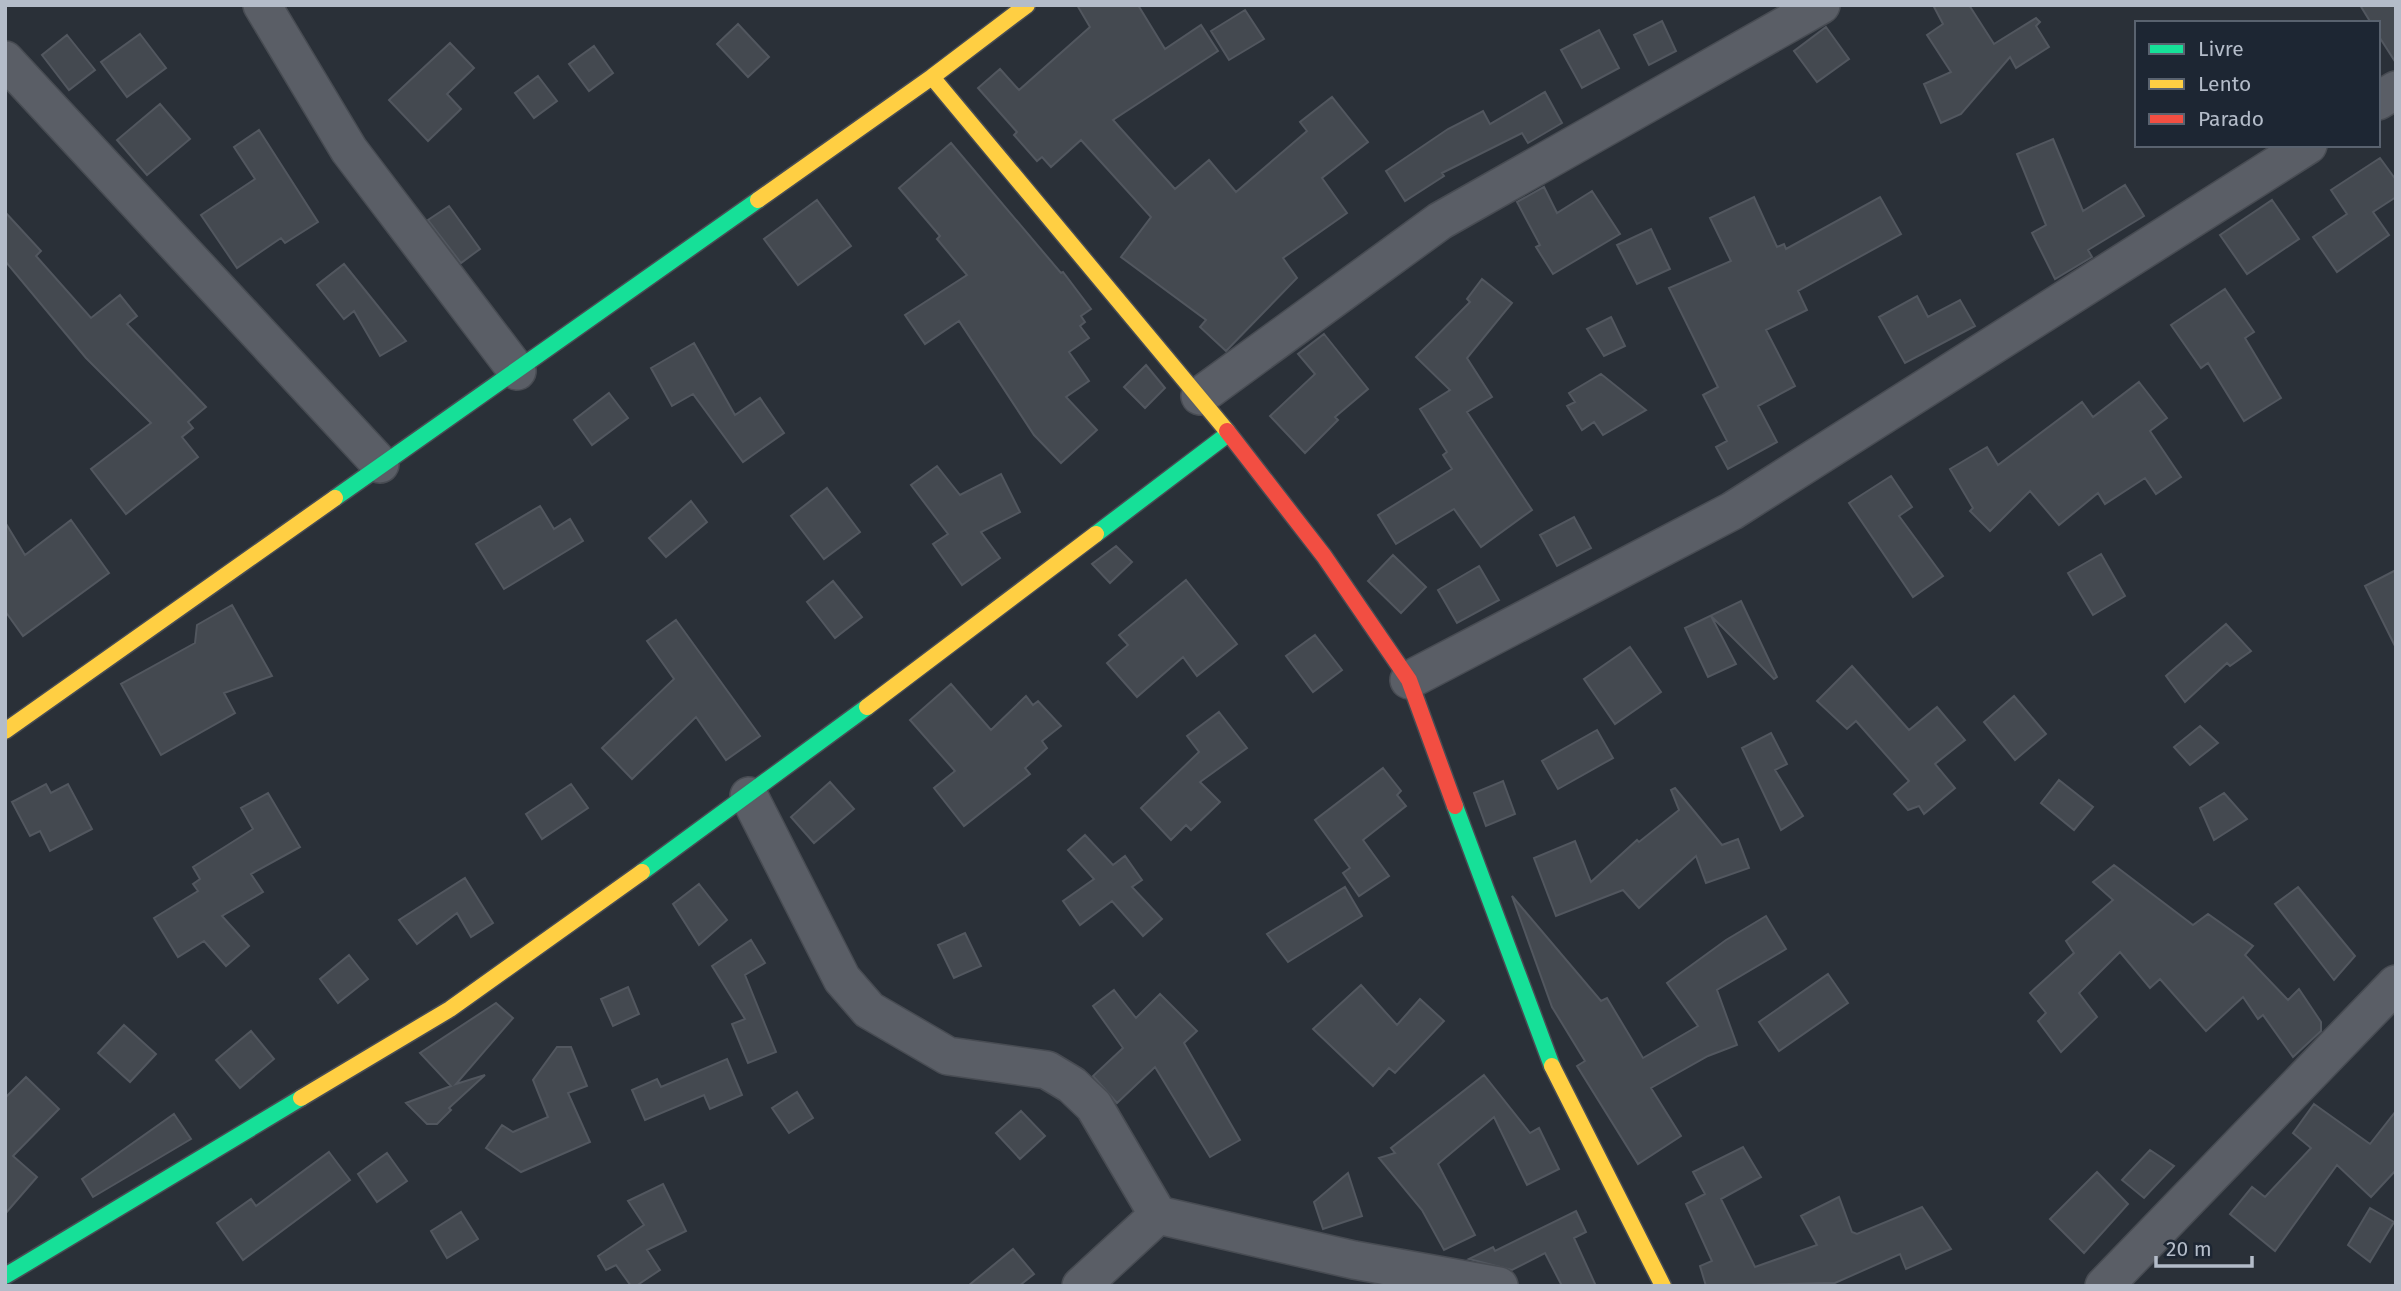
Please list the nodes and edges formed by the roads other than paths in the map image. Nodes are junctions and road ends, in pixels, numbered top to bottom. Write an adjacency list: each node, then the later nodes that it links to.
1 (262, 5): 9 (street)
2 (1027, 5): 5 (street)
3 (1821, 5): 10 (street)
4 (5, 60): 12 (street)
5 (932, 77): 9 (street); 10 (street)
6 (2396, 90): 7 (street)
7 (2380, 100)
8 (2305, 147): 13 (street)
9 (517, 371): 12 (street)
10 (1200, 396): 11 (street)
11 (1228, 434): 13 (street); 15 (street)
12 (380, 464): 14 (street)
13 (1409, 680): 21 (street)
14 (5, 731)
15 (749, 796): 17 (street); 18 (street)
16 (2396, 984): 22 (street)
17 (1158, 1215): 19 (street); 20 (street)
18 (5, 1276)
19 (1081, 1286)
20 (1499, 1286)
21 (1663, 1286)
22 (2104, 1286)

